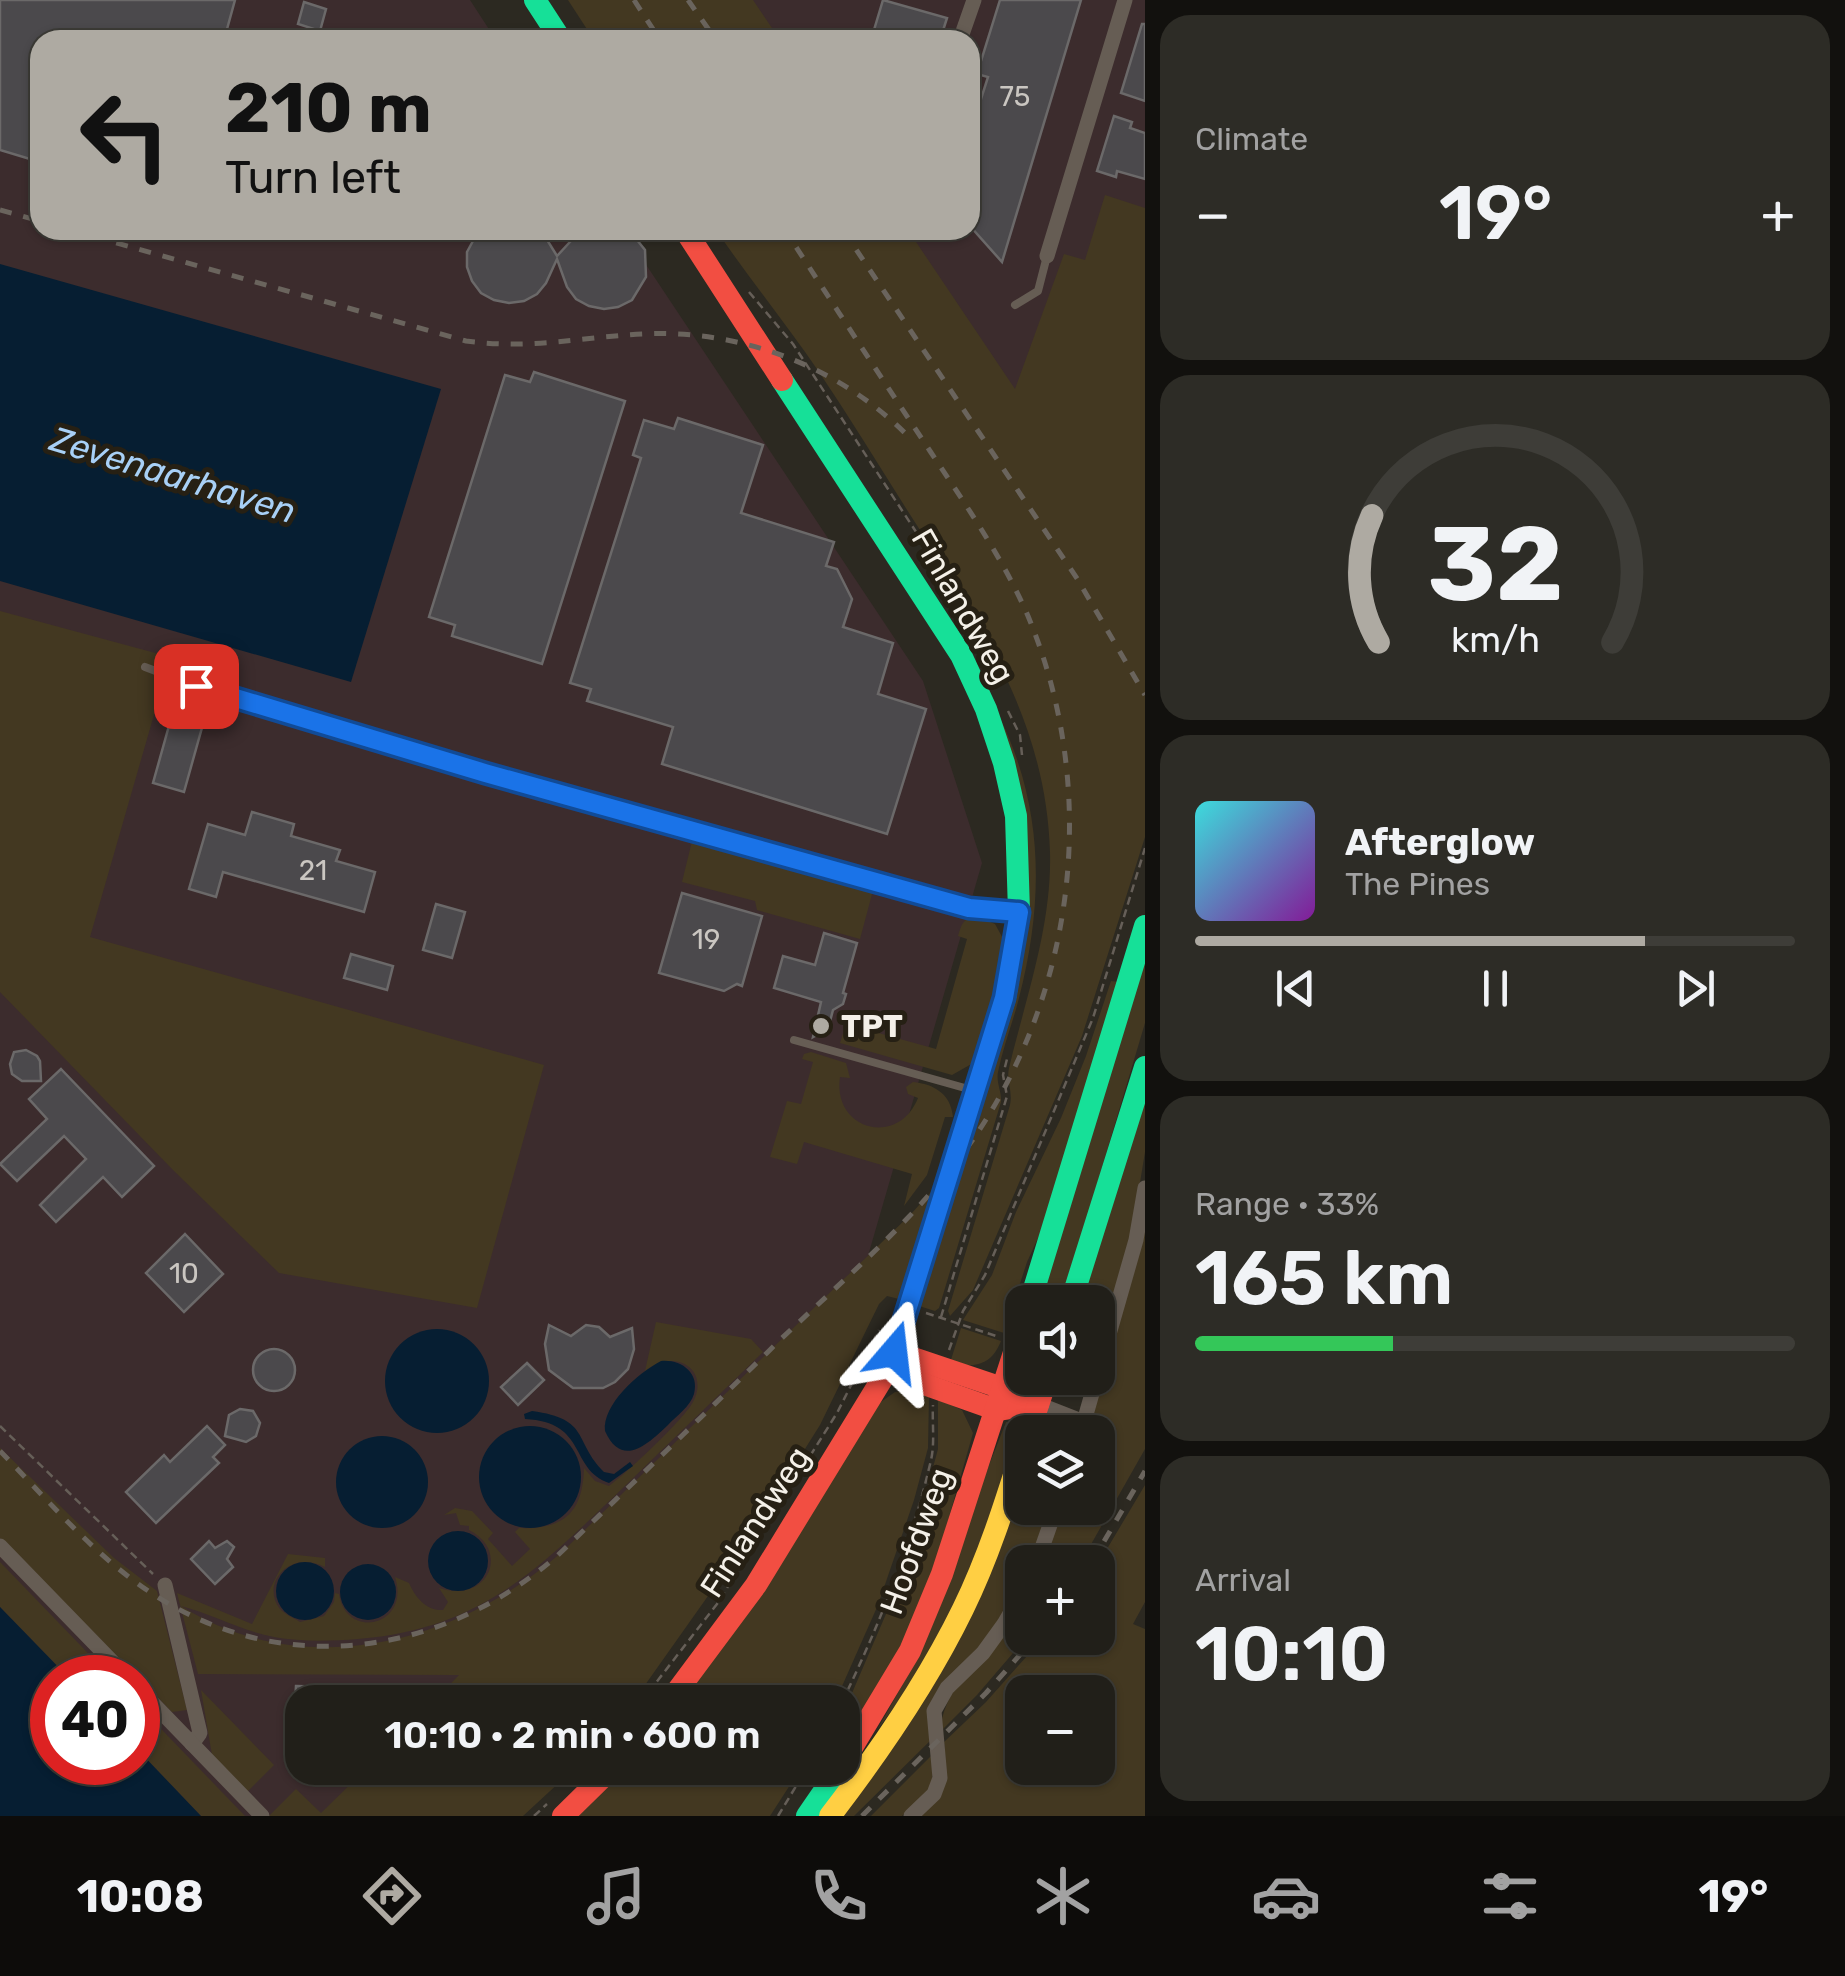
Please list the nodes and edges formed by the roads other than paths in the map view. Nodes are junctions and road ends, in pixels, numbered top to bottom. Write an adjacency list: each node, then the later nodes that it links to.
1 (534, 0): 4 (street)
2 (973, 0): 5 (street)
3 (1125, 0): 7 (street)
4 (554, 30)
5 (963, 30)
6 (691, 240): 10 (street, Finlandweg)
7 (1047, 256): 8 (lane)
8 (1014, 305)
9 (144, 667): 10 (lane)
10 (1019, 912): 14 (street, Finlandweg)
11 (1145, 926): 16 (street)
12 (794, 1040): 14 (lane)
13 (1145, 1067): 17 (street)
14 (976, 1091): 18 (street, Finlandweg)
15 (1145, 1188): 27 (street)
16 (1035, 1285)
17 (1076, 1285)
18 (891, 1362): 19 (street); 33 (street, Finlandweg)
19 (940, 1379): 21 (street); 24 (street)
20 (1005, 1383): 21 (street, Hoofdweg)
21 (1004, 1386): 23 (street); 24 (street, Hoofdweg)
22 (1041, 1395): 23 (street)
23 (1038, 1404): 24 (street); 25 (street); 26 (street)
24 (997, 1410): 35 (street, Hoofdweg)
25 (1034, 1415)
26 (1060, 1415)
27 (1086, 1415)
28 (1005, 1501): 42 (street, Hoofdweg)
29 (0, 1546): 32 (street)
30 (165, 1585): 36 (street)
31 (1005, 1622): 43 (street)
32 (106, 1655)
33 (682, 1685)
34 (160, 1711): 36 (street)
35 (860, 1734)
36 (192, 1744): 39 (street)
37 (595, 1785): 40 (street)
38 (828, 1785): 41 (street, Hoofdweg)
39 (262, 1816)
40 (563, 1816)
41 (807, 1816)
42 (830, 1816)
43 (911, 1816)

